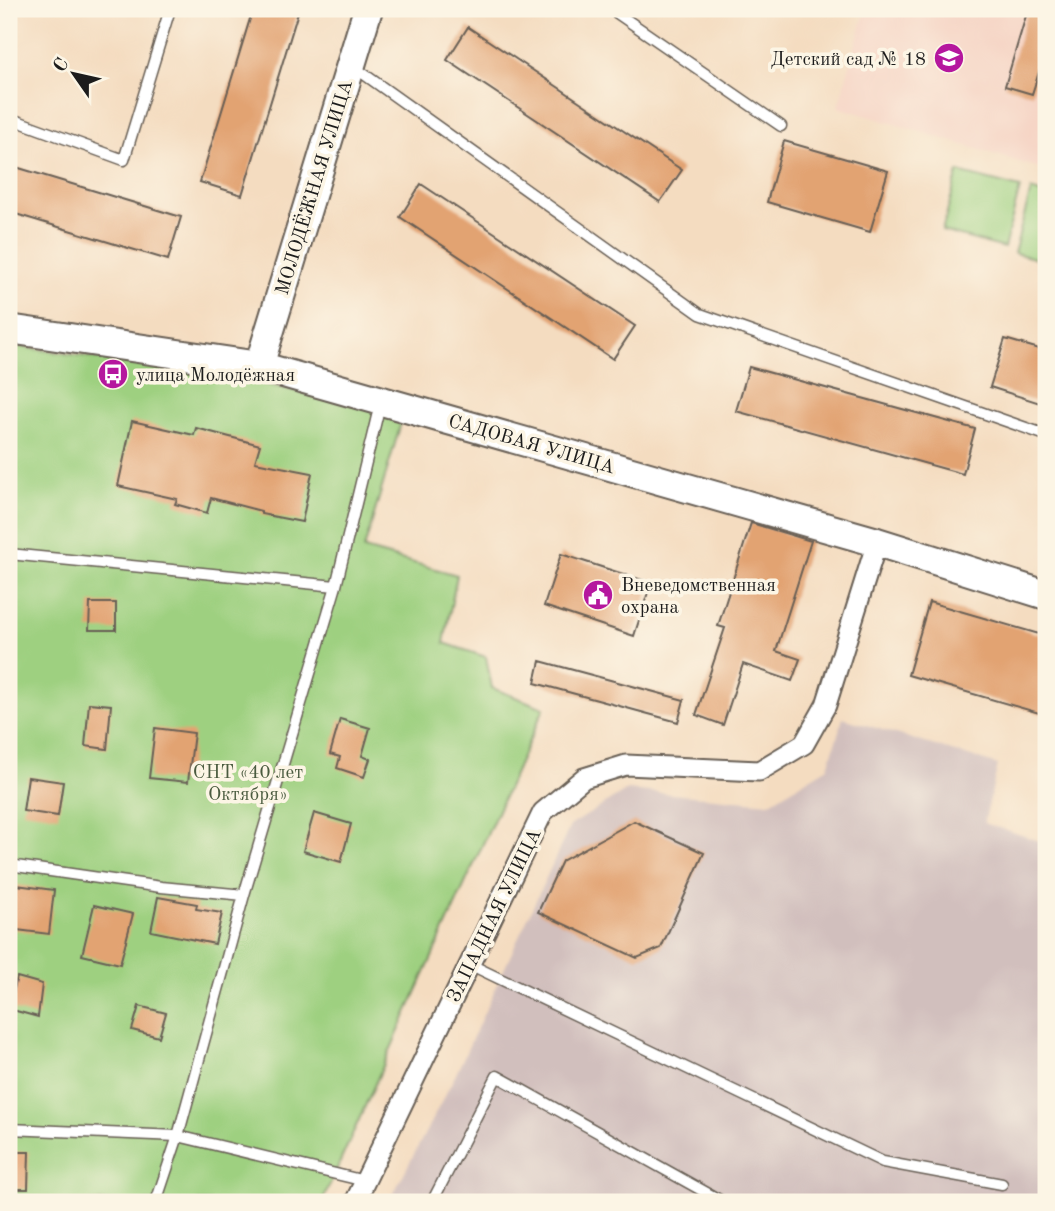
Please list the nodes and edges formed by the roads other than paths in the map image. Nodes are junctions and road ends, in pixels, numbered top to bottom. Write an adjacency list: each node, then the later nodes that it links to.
1 (170, 9): 5 (lane)
2 (368, 9): 4 (street, МОЛОДЁЖНАЯ УЛИЦА)
3 (611, 9): 6 (lane)
4 (351, 64): 8 (street, МОЛОДЁЖНАЯ УЛИЦА); 10 (lane)
5 (9, 118)
6 (781, 127)
7 (9, 329): 8 (street, САДОВАЯ УЛИЦА)
8 (258, 366): 9 (street, САДОВАЯ УЛИЦА)
9 (382, 400): 11 (street, САДОВАЯ УЛИЦА); 13 (lane)
10 (1046, 435)
11 (877, 542): 14 (street, САДОВАЯ УЛИЦА); 17 (street, ЗАПАДНАЯ УЛИЦА)
12 (9, 554): 13 (lane)
13 (336, 586): 16 (lane)
14 (1046, 595)
15 (9, 865): 16 (lane)
16 (244, 895): 19 (lane)
17 (469, 964): 20 (street, ЗАПАДНАЯ УЛИЦА); 21 (lane)
18 (9, 1129): 19 (lane)
19 (178, 1136): 20 (lane); 22 (lane)
20 (365, 1181): 23 (street, ЗАПАДНАЯ УЛИЦА)
21 (1002, 1184)
22 (156, 1202)
23 (355, 1202)
24 (432, 1202): 25 (lane)
25 (723, 1202)

